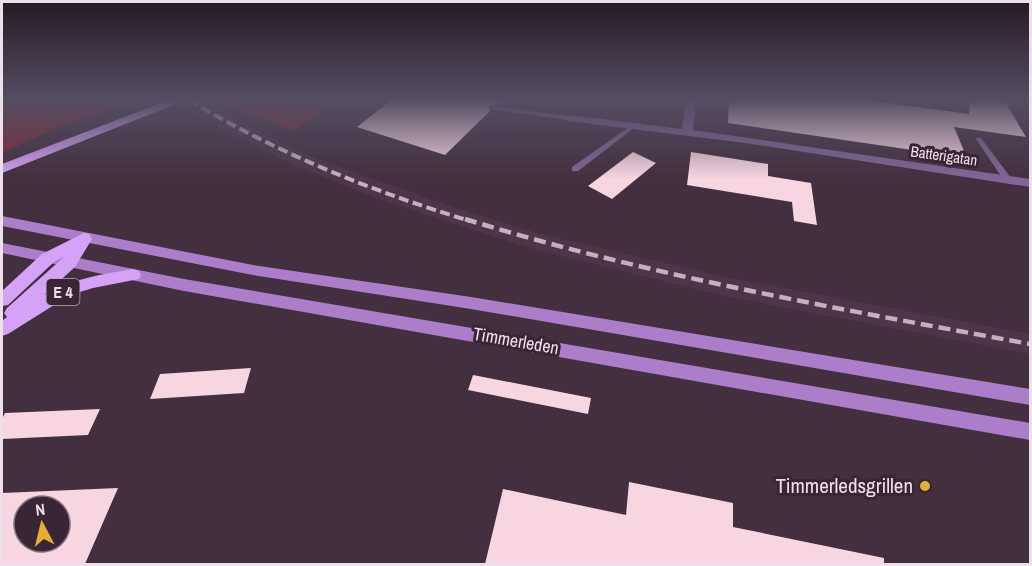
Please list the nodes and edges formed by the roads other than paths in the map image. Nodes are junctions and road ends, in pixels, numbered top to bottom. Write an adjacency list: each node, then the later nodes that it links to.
1 (99, 126): 8 (highway)
2 (105, 126): 9 (highway)
3 (628, 126): 5 (street, Batterigatan)
4 (688, 126): 6 (street)
5 (632, 127): 6 (street, Batterigatan); 10 (lane)
6 (687, 134): 11 (street, Batterigatan)
7 (979, 139): 11 (lane)
8 (2, 162)
9 (2, 169)
10 (575, 169)
11 (1008, 180): 12 (street, Batterigatan)
12 (1030, 183)
13 (2, 222): 14 (main road, Timmerleden)
14 (84, 238): 16 (highway, E 4); 17 (highway, E 4); 22 (main road, Timmerleden)
15 (2, 248): 16 (main road, Timmerleden)
16 (48, 258): 17 (main road, Timmerleden); 19 (highway, E 4)
17 (69, 262): 18 (main road, Timmerleden); 20 (highway, E 4)
18 (132, 274): 21 (highway, E 4); 23 (main road, Timmerleden)
19 (2, 300)
20 (2, 323)
21 (2, 329)
22 (1030, 397)
23 (1030, 432)

